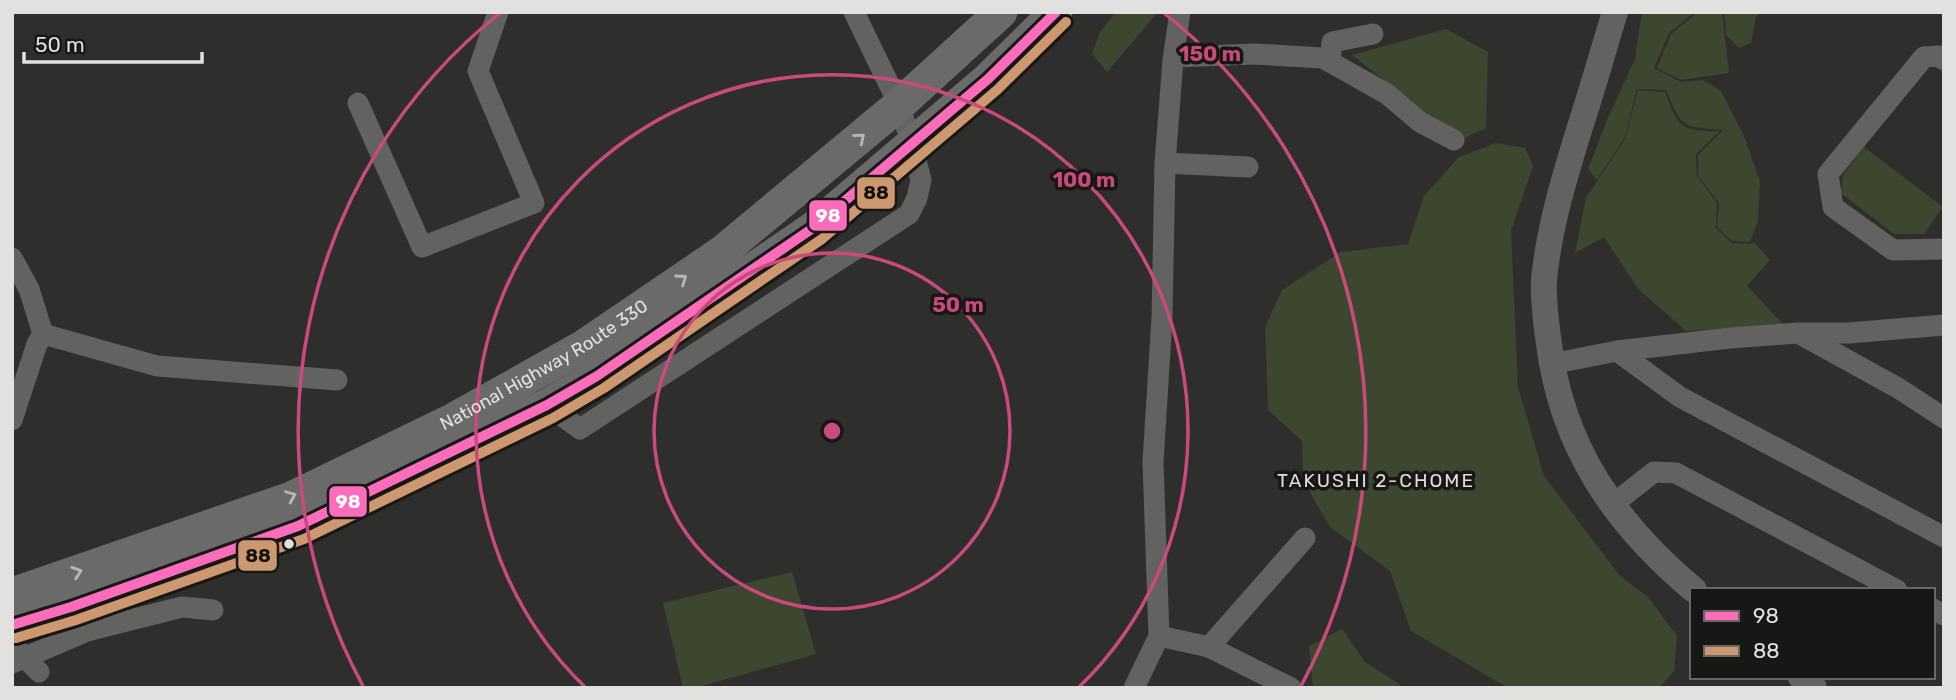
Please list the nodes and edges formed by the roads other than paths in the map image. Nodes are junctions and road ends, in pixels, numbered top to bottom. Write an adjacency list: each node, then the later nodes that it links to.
1 (498, 12): 11 (street)
2 (854, 12): 12 (street)
3 (1001, 12): 12 (highway, National Highway Route 330)
4 (1056, 12): 14 (highway, National Highway Route 330)
5 (1180, 12): 8 (street)
6 (1615, 12): 23 (street)
7 (1373, 34): 10 (street)
8 (1174, 57): 10 (street); 15 (street)
9 (1944, 60): 17 (street)
10 (1330, 62): 13 (street)
11 (358, 103)
12 (898, 105): 14 (street); 33 (highway, National Highway Route 330, one-way to 12)
13 (1454, 140)
14 (912, 144): 25 (highway, National Highway Route 330); 25 (street)
15 (1165, 163): 16 (street); 36 (street)
16 (1248, 167)
17 (1944, 249)
18 (12, 258): 21 (street)
19 (1944, 325): 20 (street)
20 (1798, 333): 22 (street); 26 (street)
21 (43, 334): 24 (street); 27 (street)
22 (1617, 351): 23 (street); 29 (street)
23 (1551, 364): 28 (street)
24 (337, 380)
25 (547, 405): 35 (highway, National Highway Route 330)
26 (1944, 418)
27 (12, 420)
28 (1612, 505): 31 (street); 32 (street)
29 (1944, 537)
30 (1305, 538): 37 (street)
31 (1692, 588)
32 (1893, 588)
33 (12, 594)
34 (213, 610): 38 (street)
35 (12, 625)
36 (1159, 636): 37 (street); 40 (street)
37 (1209, 647): 41 (street)
38 (16, 653): 39 (street)
39 (39, 672)
40 (1134, 688)
41 (1291, 688)

